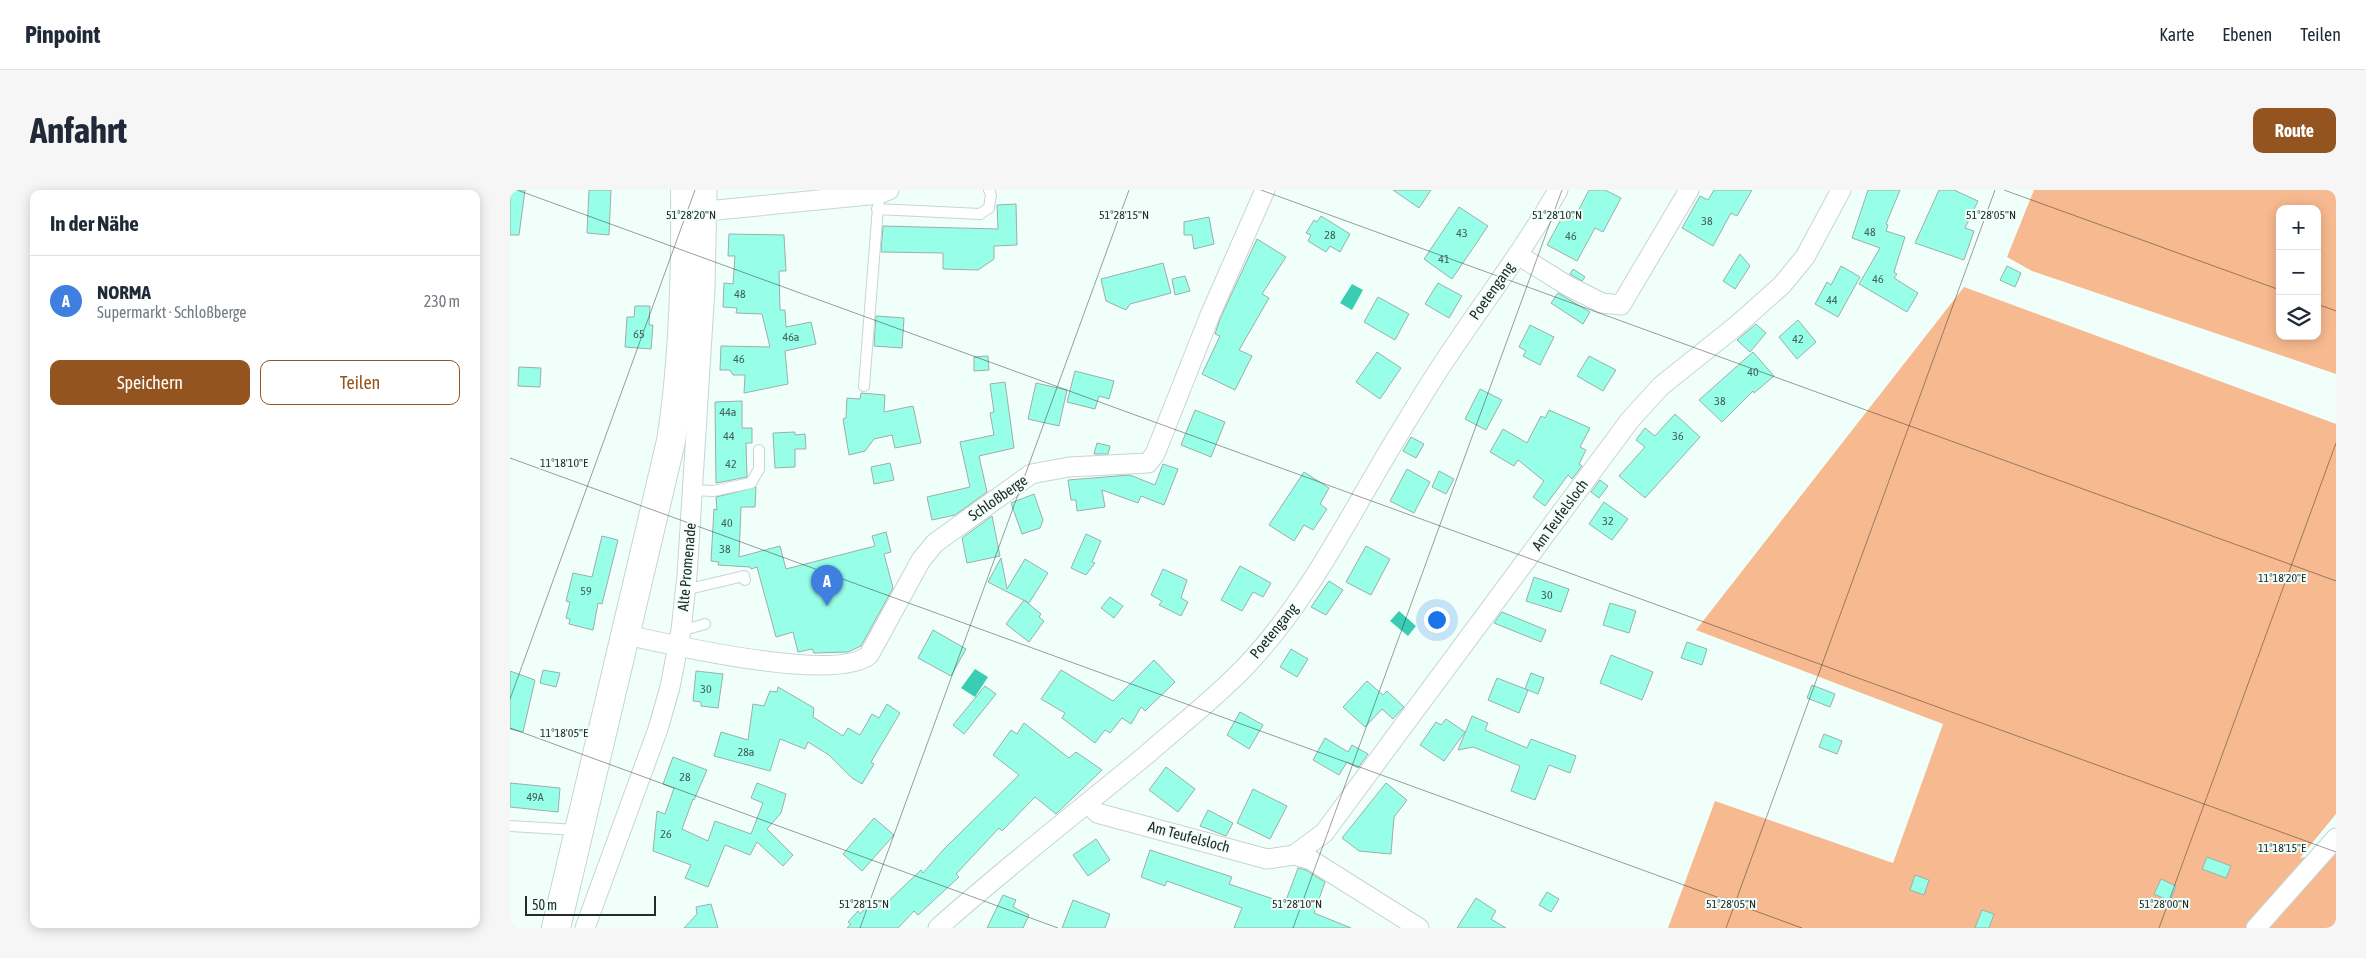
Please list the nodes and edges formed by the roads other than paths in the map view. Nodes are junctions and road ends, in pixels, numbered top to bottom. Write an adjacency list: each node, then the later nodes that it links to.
1 (685, 190): 18 (main road)
2 (707, 190): 9 (street, Alte Promenade)
3 (988, 190): 8 (lane)
4 (1265, 190): 19 (street, Schloßberge)
5 (1558, 190): 10 (street, Poetengang)
6 (1689, 190): 10 (street, Poetengang)
7 (1841, 190): 24 (street, Am Teufelsloch)
8 (882, 198): 9 (street); 11 (lane)
9 (707, 211): 13 (street, Alte Promenade)
10 (1518, 255): 20 (street, Poetengang)
11 (864, 386)
12 (759, 450): 13 (lane)
13 (692, 490): 15 (street, Alte Promenade)
14 (745, 580): 15 (lane)
15 (686, 588): 17 (street, Alte Promenade)
16 (705, 624): 17 (lane)
17 (681, 626): 19 (street, Alte Promenade)
18 (627, 634): 19 (street, Schloßberge); 22 (main road)
19 (678, 646): 26 (street, Alte Promenade)
20 (1088, 803): 24 (street, Am Teufelsloch); 27 (street, Poetengang)
21 (510, 826): 22 (lane)
22 (580, 831): 25 (main road)
23 (2336, 838): 29 (street)
24 (1294, 855): 28 (street, Am Teufelsloch)
25 (556, 928)
26 (585, 928)
27 (938, 928)
28 (1418, 928)
29 (2256, 928)

